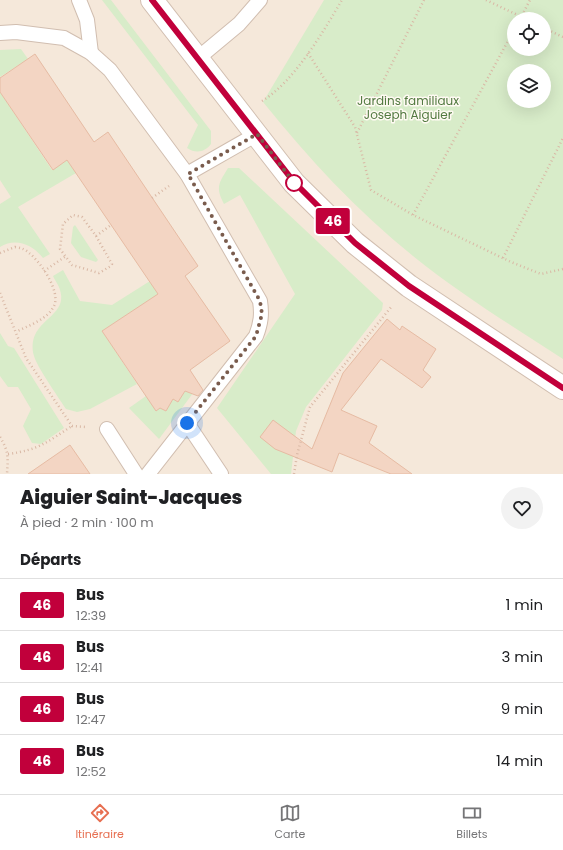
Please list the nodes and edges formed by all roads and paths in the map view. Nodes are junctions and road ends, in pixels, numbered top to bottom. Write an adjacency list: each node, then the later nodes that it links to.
1 (79, 0): 14 (lane)
2 (152, 0): 16 (street)
3 (260, 0): 16 (lane)
4 (342, 0): 15 (path)
5 (424, 0): 18 (path)
6 (486, 0): 8 (path)
7 (530, 0): 9 (path)
8 (509, 12)
9 (523, 12)
10 (551, 31): 12 (path)
11 (0, 33): 14 (lane)
12 (563, 37)
13 (507, 43): 22 (path)
14 (91, 53): 21 (lane)
15 (308, 53): 17 (path); 18 (path)
16 (197, 59): 17 (street)
17 (242, 114): 19 (street)
18 (357, 133): 22 (path)
19 (257, 134): 21 (lane); 30 (street)
20 (563, 138): 27 (path)
21 (188, 174): 35 (lane)
22 (412, 215): 27 (path)
23 (111, 225): 24 (path)
24 (96, 236): 26 (path); 26 (path)
25 (0, 253): 29 (path)
26 (66, 256): 29 (path)
27 (503, 258): 28 (path)
28 (563, 269)
29 (44, 271): 33 (path)
30 (409, 286): 34 (street); 44 (path)
31 (0, 293): 32 (path)
32 (1, 300): 33 (path)
33 (16, 332): 36 (path)
34 (563, 388)
35 (187, 423): 42 (lane); 43 (lane)
36 (72, 426): 37 (path); 39 (path)
37 (107, 429): 41 (lane)
38 (0, 437): 39 (path)
39 (8, 454): 40 (path)
40 (7, 474)
41 (136, 474)
42 (148, 474)
43 (221, 474)
44 (294, 474)

